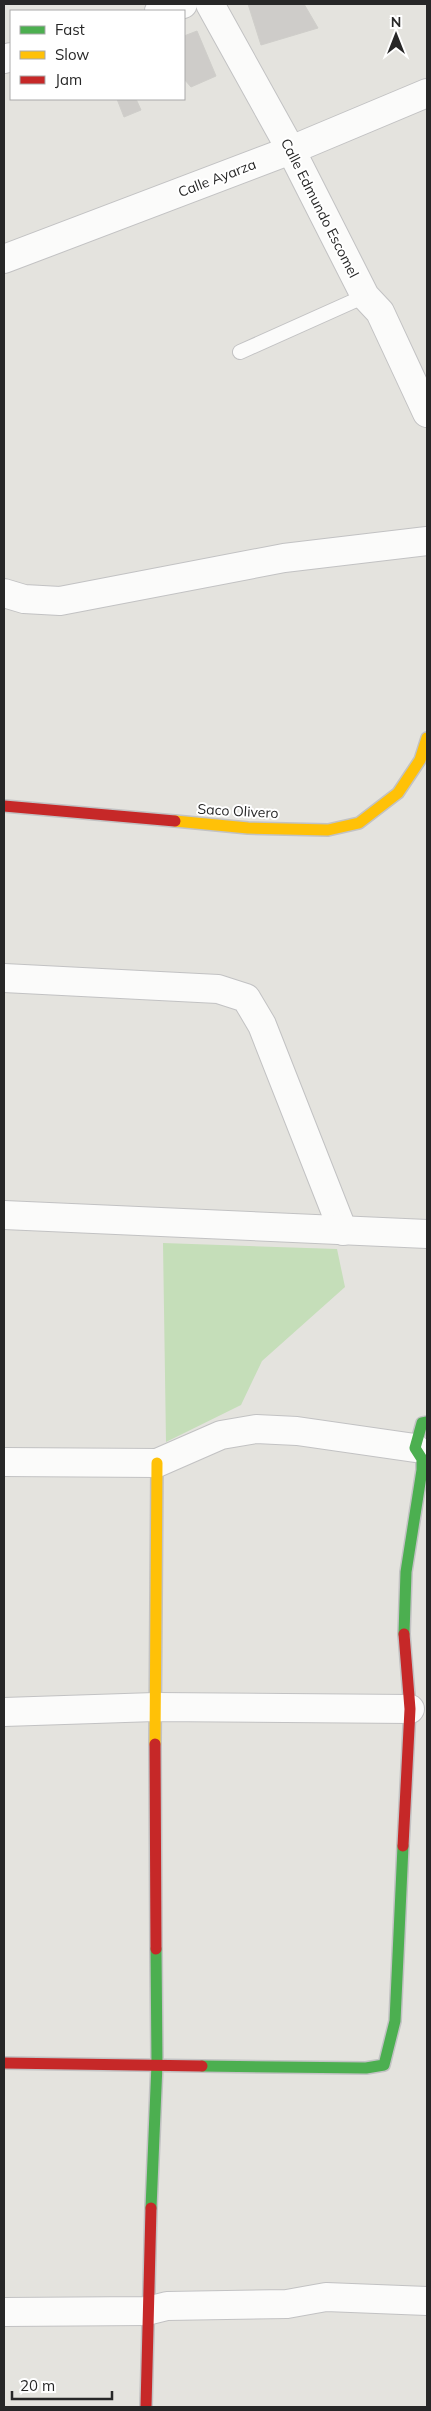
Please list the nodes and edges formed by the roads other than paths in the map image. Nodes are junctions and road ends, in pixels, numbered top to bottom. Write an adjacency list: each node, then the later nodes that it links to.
1 (183, 4): 3 (street)
2 (210, 4): 5 (street, Calle Edmundo Escomel)
3 (162, 10)
4 (427, 93): 5 (street, Calle Ayarza)
5 (291, 150): 6 (street, Calle Ayarza); 7 (street, Calle Edmundo Escomel)
6 (4, 258)
7 (365, 296): 8 (lane); 9 (street, Calle Edmundo Escomel)
8 (240, 352)
9 (427, 413)
10 (427, 541): 11 (street)
11 (4, 593)
12 (427, 738): 13 (street, Saco Olivero)
13 (4, 806)
14 (4, 978): 16 (street)
15 (4, 1215): 16 (street)
16 (343, 1231): 17 (street)
17 (427, 1234)
18 (427, 1422): 19 (street)
19 (415, 1448): 21 (street); 23 (street)
20 (4, 1462): 21 (street)
21 (156, 1463): 22 (street)
22 (155, 1707): 23 (street); 24 (street); 26 (street)
23 (410, 1709): 26 (street)
24 (4, 1712)
25 (4, 2063): 26 (street)
26 (157, 2064): 28 (street)
27 (427, 2301): 28 (street)
28 (147, 2311): 29 (street); 30 (street)
29 (4, 2312)
30 (146, 2407)

